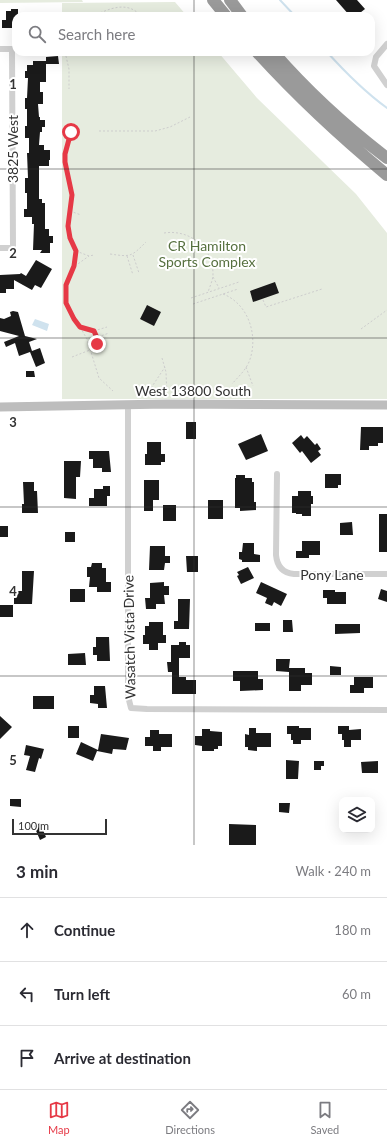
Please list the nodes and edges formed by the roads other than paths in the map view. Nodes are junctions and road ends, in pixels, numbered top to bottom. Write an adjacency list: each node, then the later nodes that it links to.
1 (212, 0): 3 (highway)
2 (231, 0): 4 (highway)
3 (222, 12)
4 (239, 12)
5 (387, 44): 11 (street)
6 (0, 49): 7 (street, 3825 West)
7 (12, 49)
8 (12, 56): 14 (street, 3825 West)
9 (261, 56): 13 (highway)
10 (277, 56): 12 (highway)
11 (387, 85)
12 (387, 158)
13 (387, 175)
14 (0, 248)
15 (128, 405): 16 (street, West 13800 South); 17 (street, West 13800 South); 20 (street, Wasatch Vista Drive)
16 (387, 405)
17 (0, 407)
18 (276, 474): 19 (street, Pony Lane)
19 (387, 574)
20 (387, 710)

